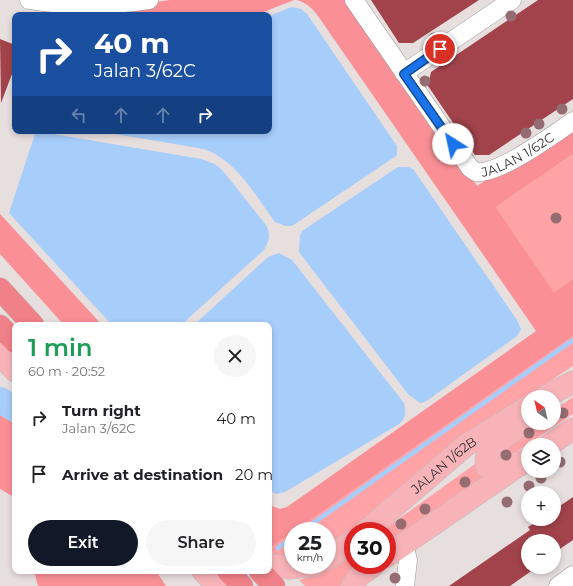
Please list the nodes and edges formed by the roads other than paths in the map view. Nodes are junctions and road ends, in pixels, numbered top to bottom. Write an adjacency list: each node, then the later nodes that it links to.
1 (29, 0): 5 (street)
2 (149, 0): 5 (street)
3 (354, 0): 6 (street, JALAN 1/62C)
4 (512, 0): 6 (street)
5 (66, 2)
6 (404, 74): 7 (street, JALAN 1/62C)
7 (573, 121)
8 (0, 289): 9 (highway)
9 (30, 322)
10 (0, 326): 11 (highway)
11 (12, 339)
12 (0, 354): 14 (main road)
13 (0, 362): 15 (street)
14 (12, 368)
15 (12, 370)
16 (573, 383): 17 (main road); 18 (main road)
17 (559, 390)
18 (561, 394)
19 (521, 411): 25 (main road, JALAN 1/62B)
20 (521, 425): 23 (main road)
21 (573, 429): 22 (main road)
22 (560, 438)
23 (521, 462)
24 (521, 464): 26 (main road)
25 (376, 522)
26 (396, 550)
27 (396, 552): 37 (street)
28 (272, 565): 29 (main road)
29 (284, 567)
30 (263, 574): 35 (highway)
31 (362, 574): 36 (main road)
32 (573, 575): 38 (street)
33 (214, 579): 34 (highway)
34 (242, 586)
35 (274, 586)
36 (352, 586)
37 (405, 586)
38 (558, 586)

